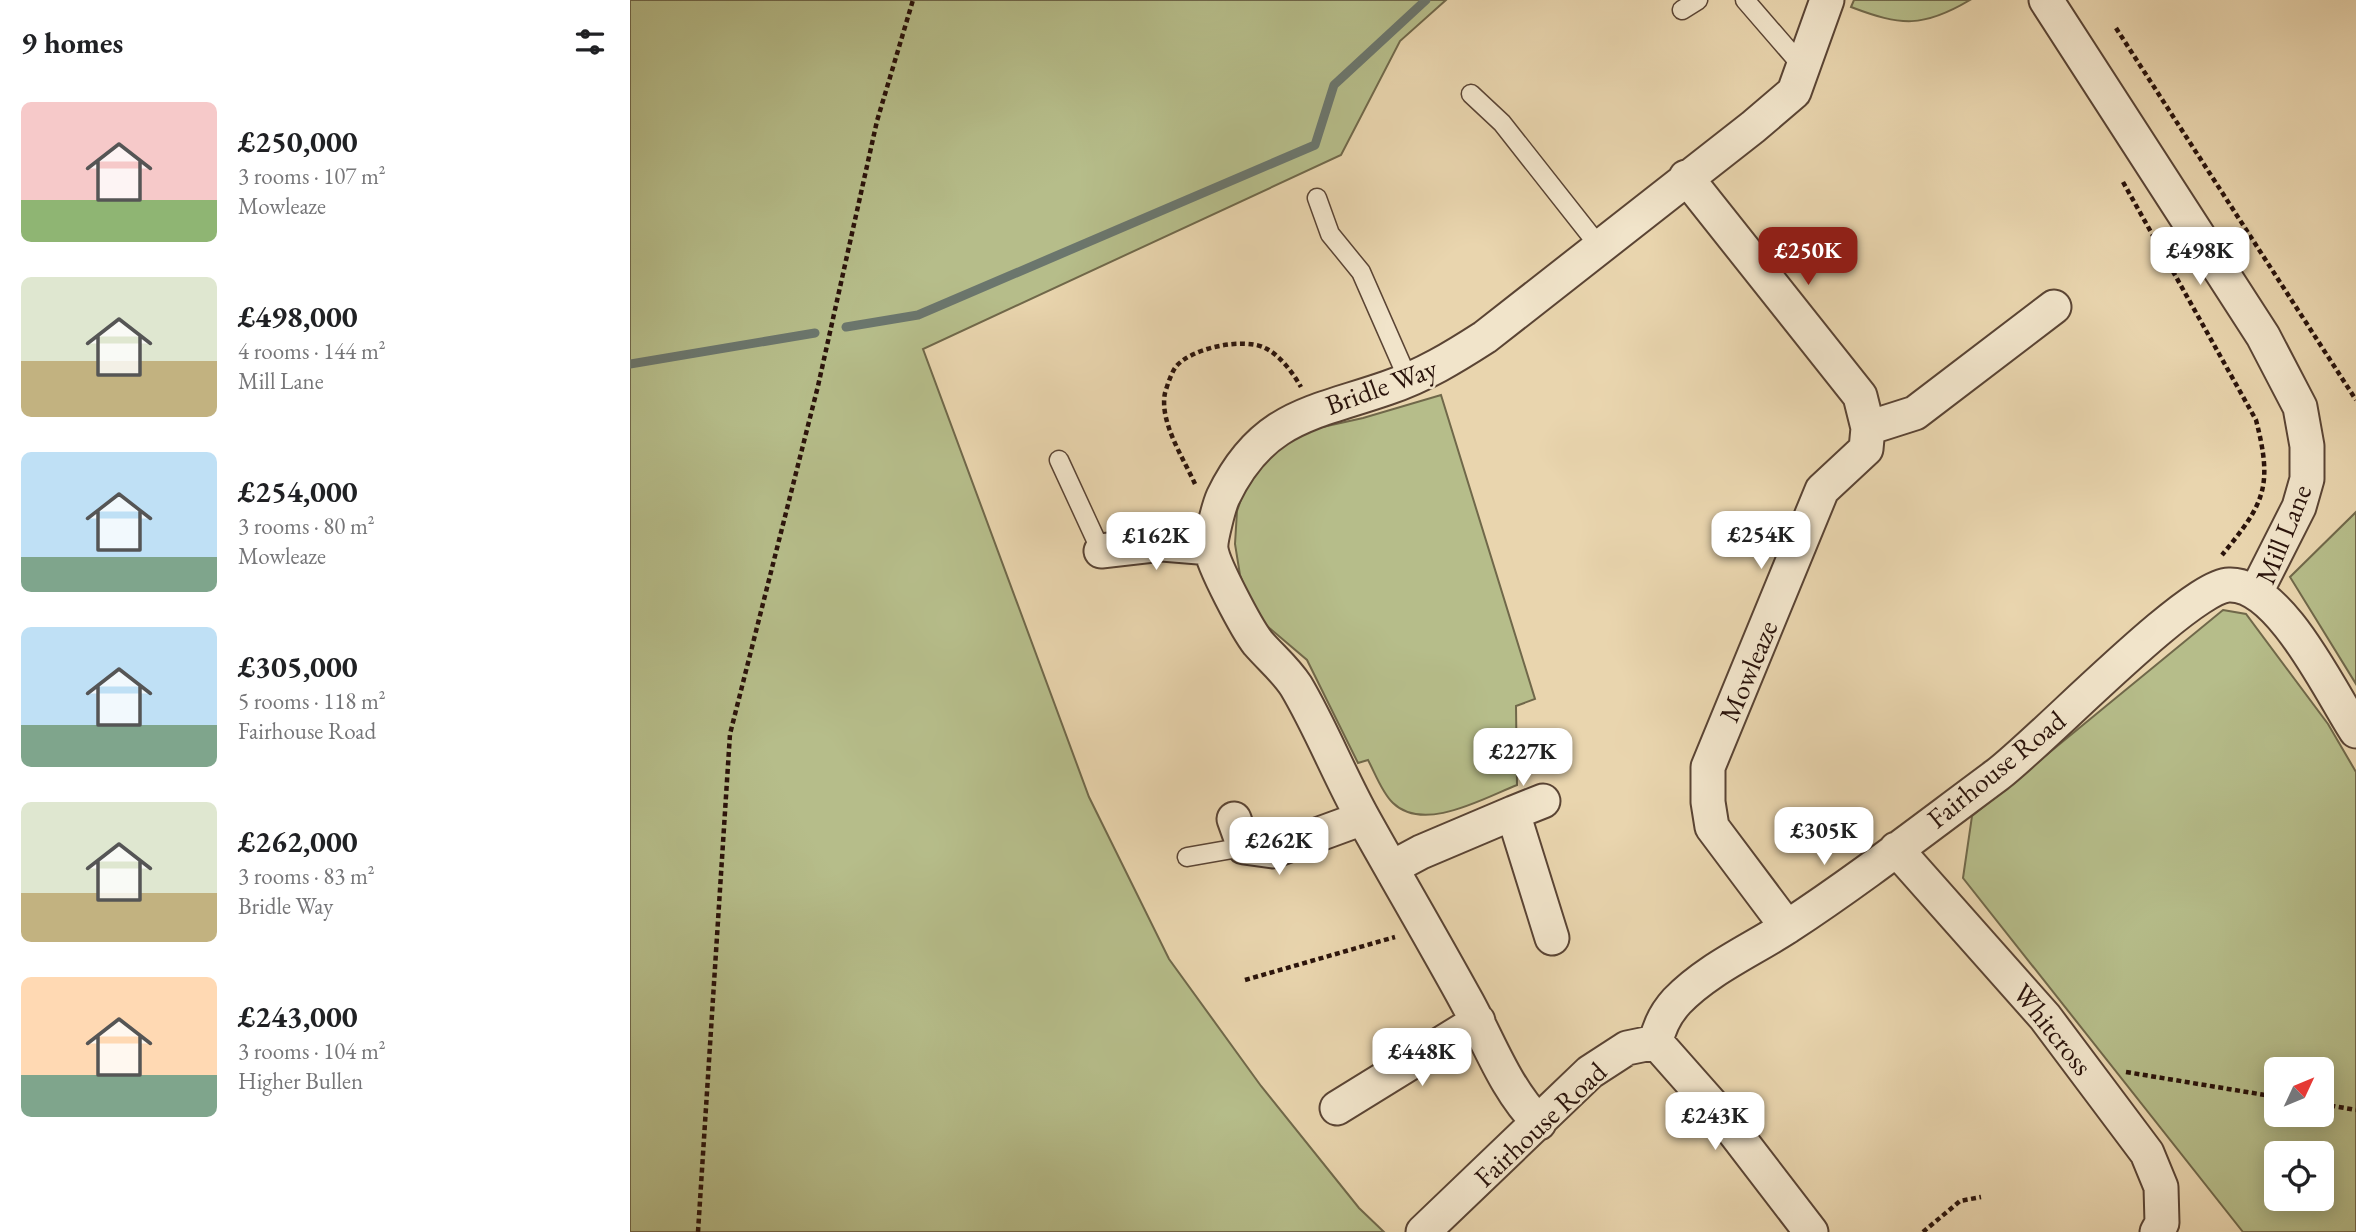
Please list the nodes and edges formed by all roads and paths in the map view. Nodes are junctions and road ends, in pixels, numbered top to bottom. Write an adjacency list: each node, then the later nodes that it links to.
1 (913, 0): 46 (path)
2 (1698, 0): 6 (lane)
3 (1745, 0): 8 (lane)
4 (1827, 0): 8 (street, Bridle Way)
5 (2046, 0): 24 (street, Mill Lane)
6 (1682, 10)
7 (2116, 28): 16 (path)
8 (1804, 67): 10 (street, Bridle Way)
9 (1471, 94): 13 (lane)
10 (1686, 177): 13 (street, Bridle Way); 18 (street)
11 (2122, 179): 23 (path)
12 (1317, 198): 15 (lane)
13 (1599, 246): 15 (street, Bridle Way)
14 (2054, 307): 18 (street)
15 (1408, 379): 17 (street, Bridle Way)
16 (2356, 400)
17 (1315, 411): 20 (street, Bridle Way); 20 (path)
18 (1868, 428): 33 (street, Mowleaze)
19 (1059, 460): 22 (lane)
20 (1220, 508): 21 (street, Bridle Way)
21 (1211, 548): 22 (street); 28 (street)
22 (1101, 551)
23 (2220, 586): 24 (street); 30 (street, Fairhouse Road)
24 (2256, 592): 25 (street, Mill Lane)
25 (2356, 731)
26 (1543, 801): 27 (street)
27 (1513, 813): 32 (street); 35 (street)
28 (1363, 818): 29 (street); 32 (street)
29 (1239, 833): 31 (lane)
30 (1896, 849): 33 (street, Fairhouse Road); 39 (street, Whitcross)
31 (1187, 857)
32 (1393, 867): 34 (street)
33 (1787, 927): 38 (street, Fairhouse Road)
34 (1426, 928): 36 (path); 37 (street)
35 (1552, 938)
36 (1245, 980)
37 (1478, 1021): 42 (street); 44 (street)
38 (1656, 1042): 44 (street, Fairhouse Road); 48 (street)
39 (2099, 1086): 40 (path); 50 (street, Whitcross)
40 (2264, 1095)
41 (2334, 1106): 43 (path)
42 (1337, 1108)
43 (2356, 1110)
44 (1539, 1123): 47 (street, Fairhouse Road)
45 (1982, 1198): 49 (path)
46 (698, 1232)
47 (1423, 1232)
48 (1811, 1232)
49 (1923, 1232)
50 (2157, 1232)

